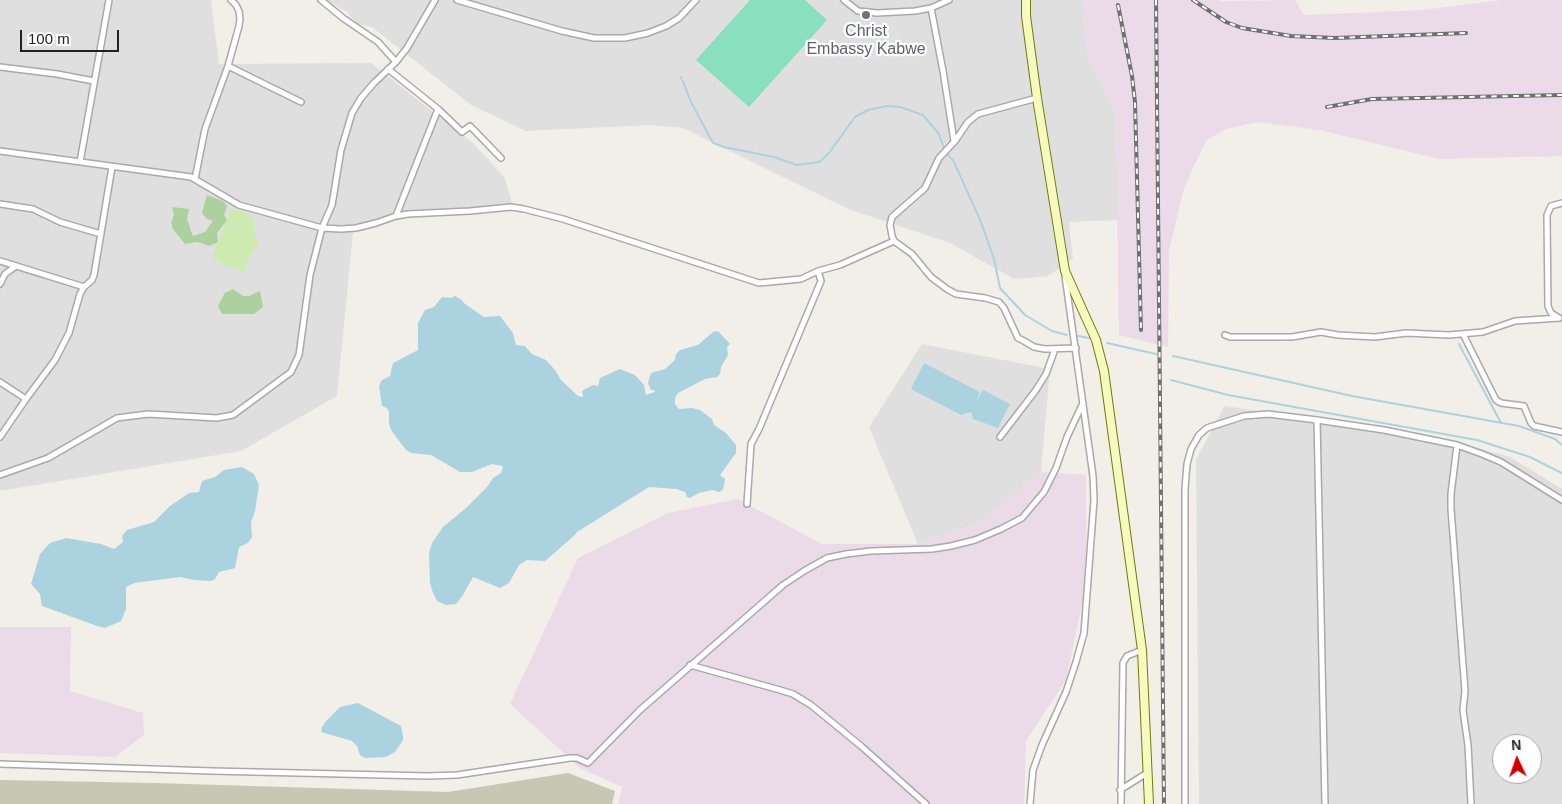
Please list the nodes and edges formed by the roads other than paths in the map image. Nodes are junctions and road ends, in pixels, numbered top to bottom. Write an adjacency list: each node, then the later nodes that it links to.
1 (107, 0): 15 (street)
2 (231, 0): 12 (street)
3 (321, 0): 11 (street)
4 (435, 0): 11 (street)
5 (457, 0): 6 (street)
6 (696, 0)
7 (844, 0): 10 (street)
8 (949, 0): 10 (street)
9 (1026, 0): 16 (street)
10 (930, 8): 19 (street)
11 (396, 62): 14 (street)
12 (228, 66): 17 (street); 24 (street)
13 (0, 67): 15 (street)
14 (388, 69): 18 (street); 28 (street)
15 (94, 81): 22 (street)
16 (1037, 98): 19 (street); 34 (street)
17 (301, 102)
18 (438, 109): 21 (street); 27 (street)
19 (954, 141): 30 (street)
20 (0, 151): 22 (street)
21 (501, 158)
22 (80, 162): 23 (street)
23 (112, 167): 24 (street); 29 (street)
24 (195, 179): 28 (street)
25 (1562, 203): 37 (street)
26 (0, 204): 29 (street)
27 (396, 216): 28 (street); 33 (street)
28 (322, 228): 50 (street)
29 (101, 234): 36 (street)
30 (894, 241): 33 (street); 41 (street)
31 (0, 260): 32 (street)
32 (16, 266): 35 (street); 36 (street)
33 (818, 271): 52 (street)
34 (1064, 271): 40 (street); 53 (street)
35 (0, 284)
36 (84, 287): 43 (street)
37 (1561, 318): 38 (street)
38 (1463, 334): 39 (street); 46 (street)
39 (1225, 335)
40 (1076, 348): 41 (street); 44 (street)
41 (1055, 349): 48 (street)
42 (0, 382): 43 (street)
43 (26, 399): 47 (street)
44 (1083, 403): 54 (street); 59 (street)
45 (1317, 420): 49 (street); 62 (street); 63 (street)
46 (1562, 432)
47 (0, 437)
48 (1000, 437)
49 (1457, 446): 51 (street); 64 (street)
50 (0, 476)
51 (1562, 500)
52 (747, 504)
53 (1142, 650): 56 (street); 57 (street)
54 (690, 666): 55 (street); 58 (street)
55 (0, 764)
56 (1147, 773): 57 (street); 61 (street)
57 (1120, 790): 60 (street)
58 (926, 804)
59 (1030, 804)
60 (1121, 804)
61 (1149, 804)
62 (1186, 804)
63 (1325, 804)
64 (1472, 804)

